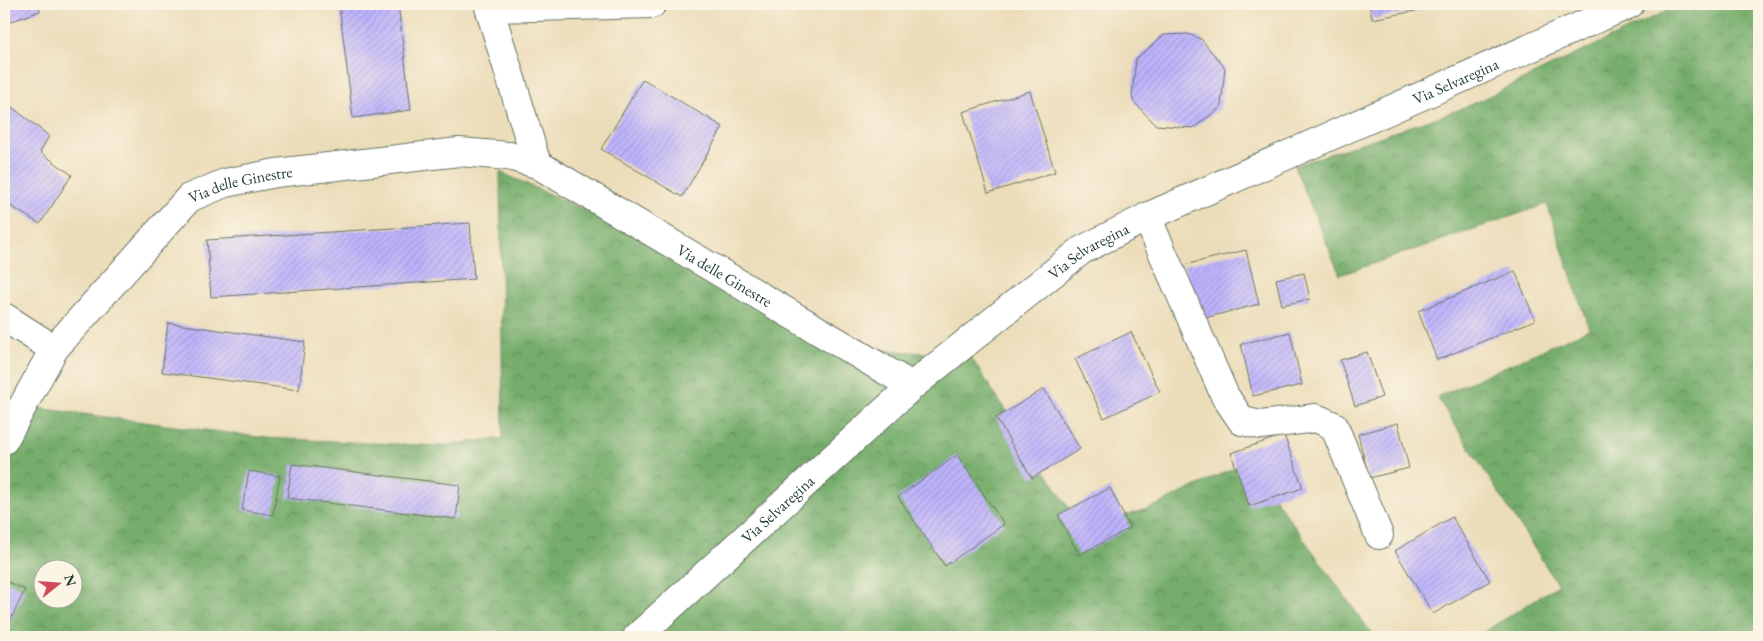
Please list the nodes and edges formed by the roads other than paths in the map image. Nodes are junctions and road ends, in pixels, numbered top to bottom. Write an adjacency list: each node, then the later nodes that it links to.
1 (652, 4): 3 (street)
2 (1630, 4): 5 (street, Via Selvaregina)
3 (489, 6): 4 (street)
4 (537, 164): 7 (street, Via delle Ginestre); 8 (street, Via delle Ginestre)
5 (1147, 217): 8 (street, Via Selvaregina); 10 (street)
6 (4, 317): 7 (street)
7 (54, 349): 9 (street, Via delle Ginestre)
8 (912, 386): 11 (street, Via Selvaregina)
9 (4, 440)
10 (1379, 535)
11 (637, 637)

